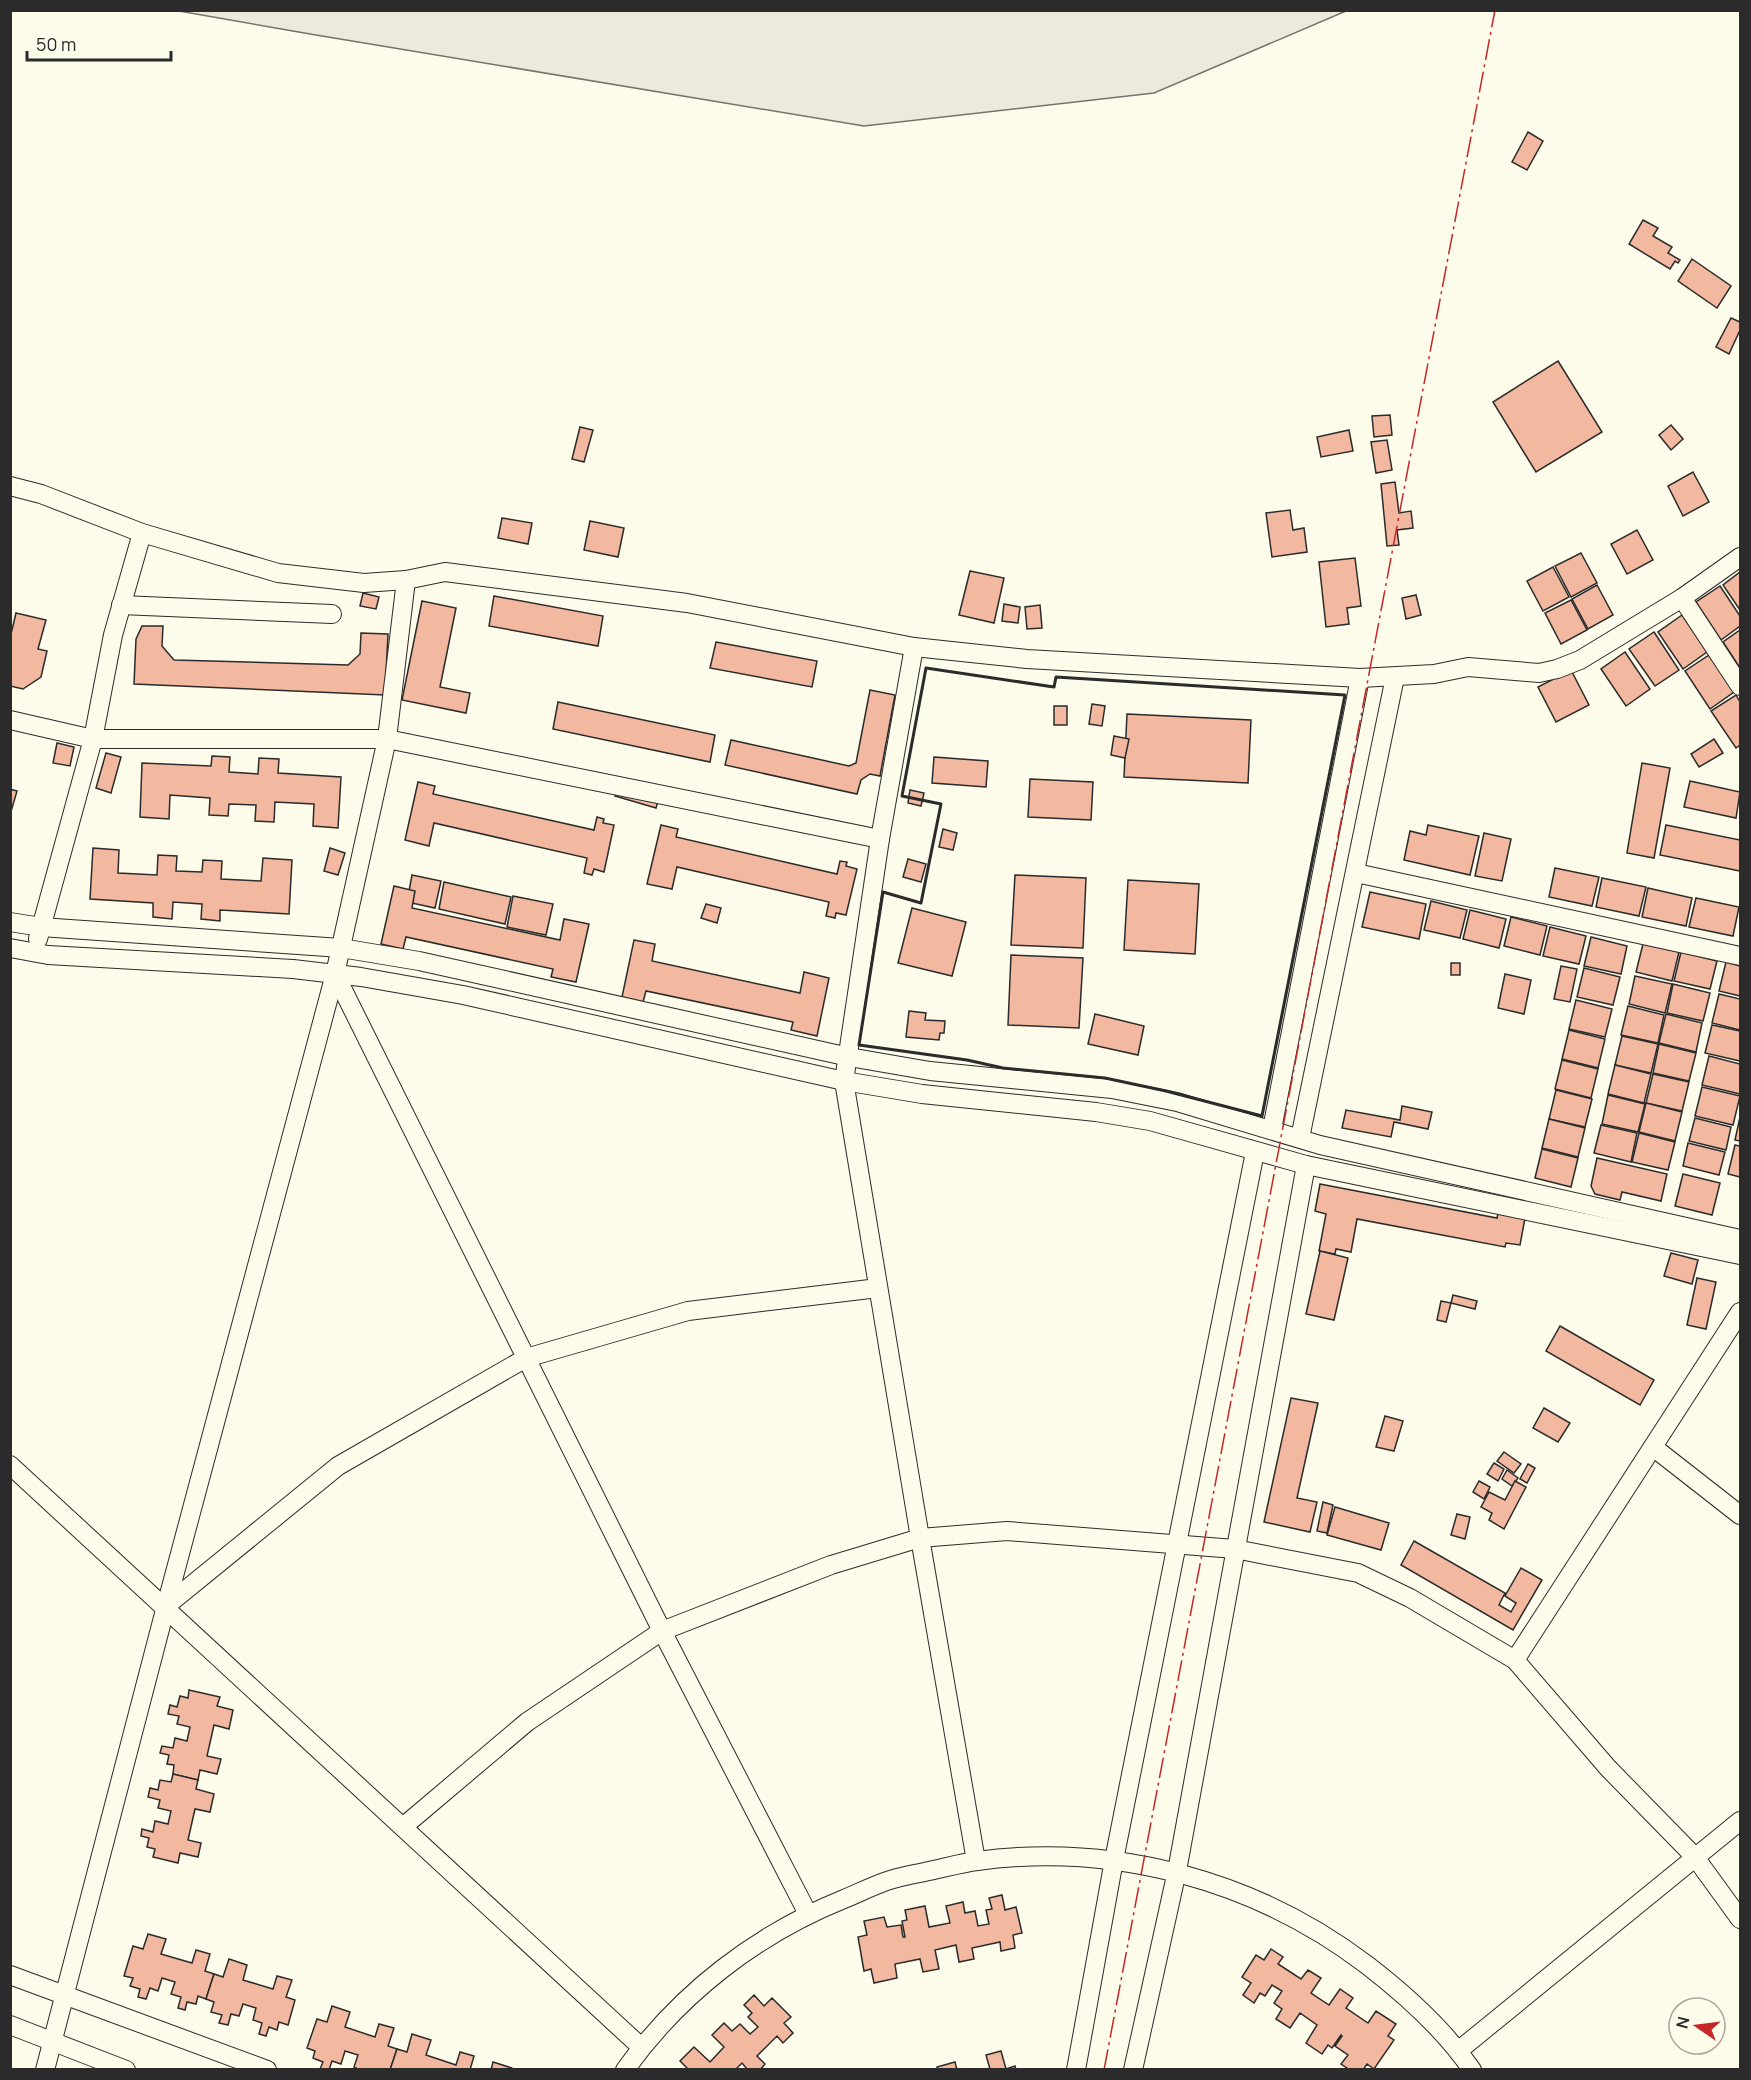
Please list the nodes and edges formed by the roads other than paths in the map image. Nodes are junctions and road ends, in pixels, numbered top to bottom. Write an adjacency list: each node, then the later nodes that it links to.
1 (10, 486): 2 (street)
2 (142, 533): 4 (street); 6 (street)
3 (1740, 557): 5 (street)
4 (406, 580): 8 (street); 14 (street)
5 (1682, 598): 9 (street); 11 (street)
6 (121, 605): 7 (street); 13 (street)
7 (332, 614)
8 (914, 647): 10 (street); 15 (street)
9 (1395, 677): 10 (street); 16 (street)
10 (1360, 678): 26 (street)
11 (1740, 686)
12 (10, 720): 13 (street)
13 (93, 739): 14 (street); 18 (street)
14 (387, 739): 15 (street); 20 (street)
15 (880, 839): 24 (street)
16 (1356, 873): 22 (street); 27 (street)
17 (10, 922): 18 (street)
18 (41, 927): 20 (street); 21 (street)
19 (10, 948): 21 (street)
20 (341, 948): 23 (street); 24 (street)
21 (34, 952): 23 (street)
22 (1740, 956)
23 (335, 974): 25 (street); 34 (street); 41 (street)
24 (849, 1058): 25 (street); 26 (street)
25 (844, 1082): 28 (street); 32 (street)
26 (1272, 1129): 27 (street)
27 (1300, 1138): 30 (street)
28 (1255, 1152): 29 (street); 39 (street)
29 (1306, 1165): 31 (street); 40 (street)
30 (1740, 1239)
31 (1740, 1255)
32 (878, 1288): 34 (street); 38 (street)
33 (1740, 1312): 35 (street)
34 (526, 1358): 41 (street); 42 (street)
35 (1653, 1447): 37 (street); 43 (street)
36 (10, 1465): 41 (street)
37 (1740, 1515)
38 (920, 1538): 39 (street); 42 (street); 48 (street)
39 (1178, 1546): 40 (street); 47 (street)
40 (1235, 1549): 43 (street); 49 (street)
41 (166, 1606): 45 (street); 53 (street)
42 (662, 1631): 45 (street); 50 (street)
43 (1515, 1660): 46 (street)
44 (1740, 1821): 46 (street)
45 (404, 1826): 56 (street)
46 (1695, 1857): 51 (street); 57 (street)
47 (1114, 1860): 48 (street); 49 (street); 62 (street)
48 (976, 1861): 50 (street)
49 (1177, 1871): 57 (street); 63 (street)
50 (808, 1914): 56 (street)
51 (1740, 1919)
52 (10, 1975): 53 (street)
53 (65, 1995): 55 (street); 60 (street)
54 (10, 2025): 55 (street)
55 (52, 2041): 58 (street); 59 (street)
56 (641, 2047): 61 (street)
57 (1458, 2050): 64 (street)
58 (45, 2070)
59 (126, 2070)
60 (267, 2070)
61 (625, 2070)
62 (1076, 2070)
63 (1133, 2070)
64 (1472, 2070)

